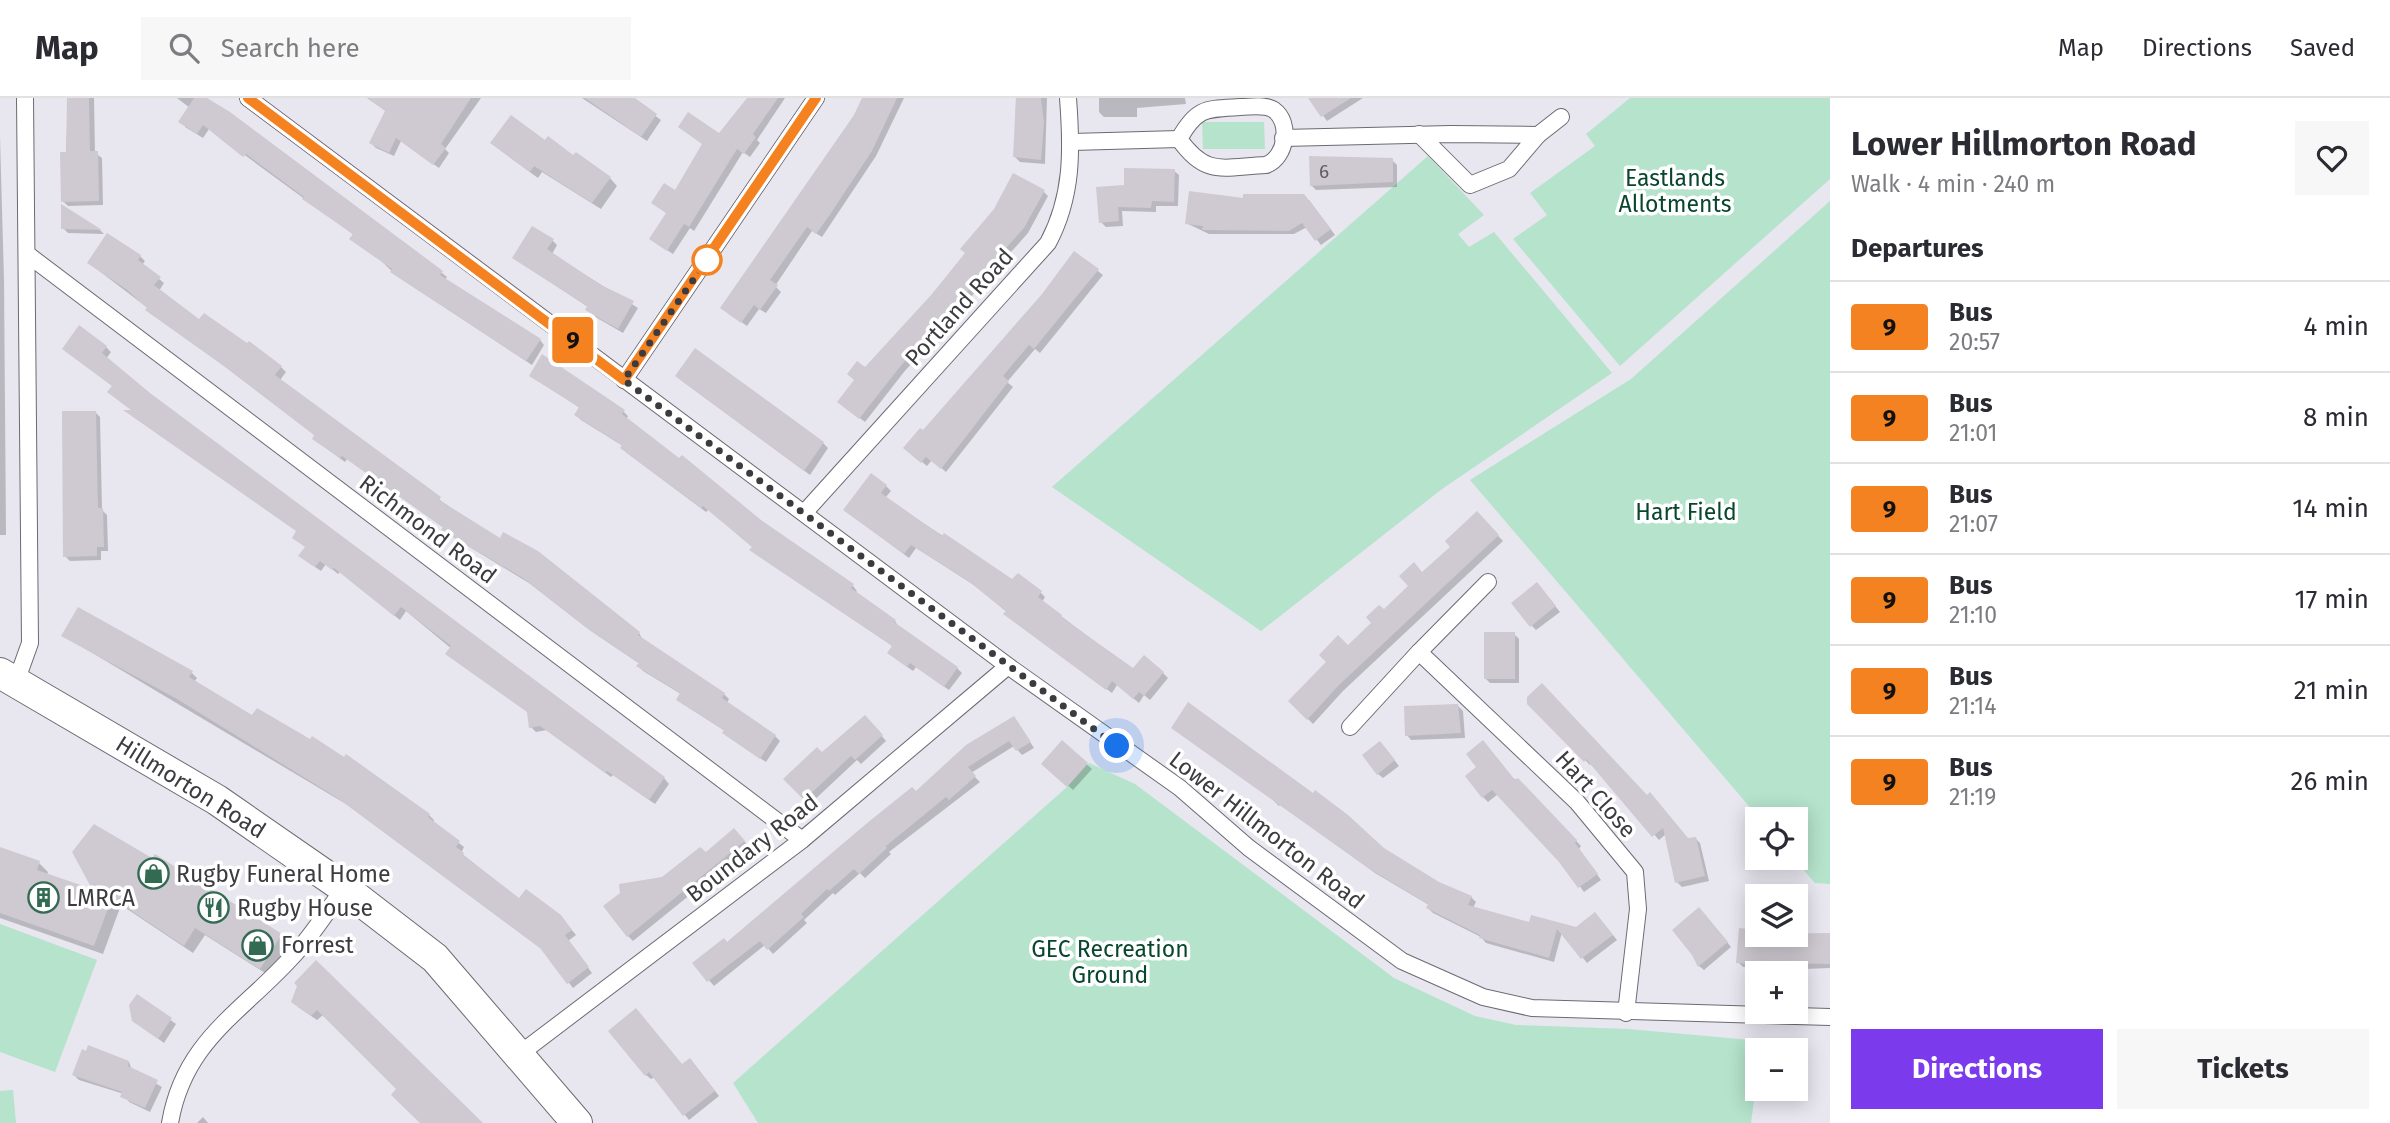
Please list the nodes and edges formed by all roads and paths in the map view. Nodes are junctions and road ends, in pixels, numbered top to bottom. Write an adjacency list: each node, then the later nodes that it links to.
1 (25, 98): 11 (street)
2 (816, 98): 12 (street)
3 (1068, 98): 10 (street, Portland Road)
4 (252, 99): 12 (street, Lower Hillmorton Road)
5 (1561, 117): 7 (street)
6 (1419, 134): 7 (street); 7 (street); 8 (street)
7 (1538, 135)
8 (1283, 138): 9 (street); 9 (street)
9 (1179, 139): 10 (street)
10 (1072, 142): 13 (street, Portland Road)
11 (27, 254): 17 (street); 19 (street, Richmond Road)
12 (624, 380): 13 (street, Lower Hillmorton Road)
13 (804, 513): 16 (street, Lower Hillmorton Road)
14 (1488, 582): 15 (street)
15 (1419, 652): 18 (street); 21 (street, Hart Close)
16 (1008, 666): 19 (street, Boundary Road); 21 (street, Lower Hillmorton Road)
17 (8, 677): 20 (highway, Hillmorton Road)
18 (1350, 727)
19 (802, 840): 23 (street, Boundary Road)
20 (344, 888): 23 (highway, Hillmorton Road); 24 (street)
21 (1626, 1013): 22 (street, Lower Hillmorton Road)
22 (1830, 1017)
23 (517, 1056): 25 (highway, Hillmorton Road)
24 (170, 1123)
25 (578, 1123)

